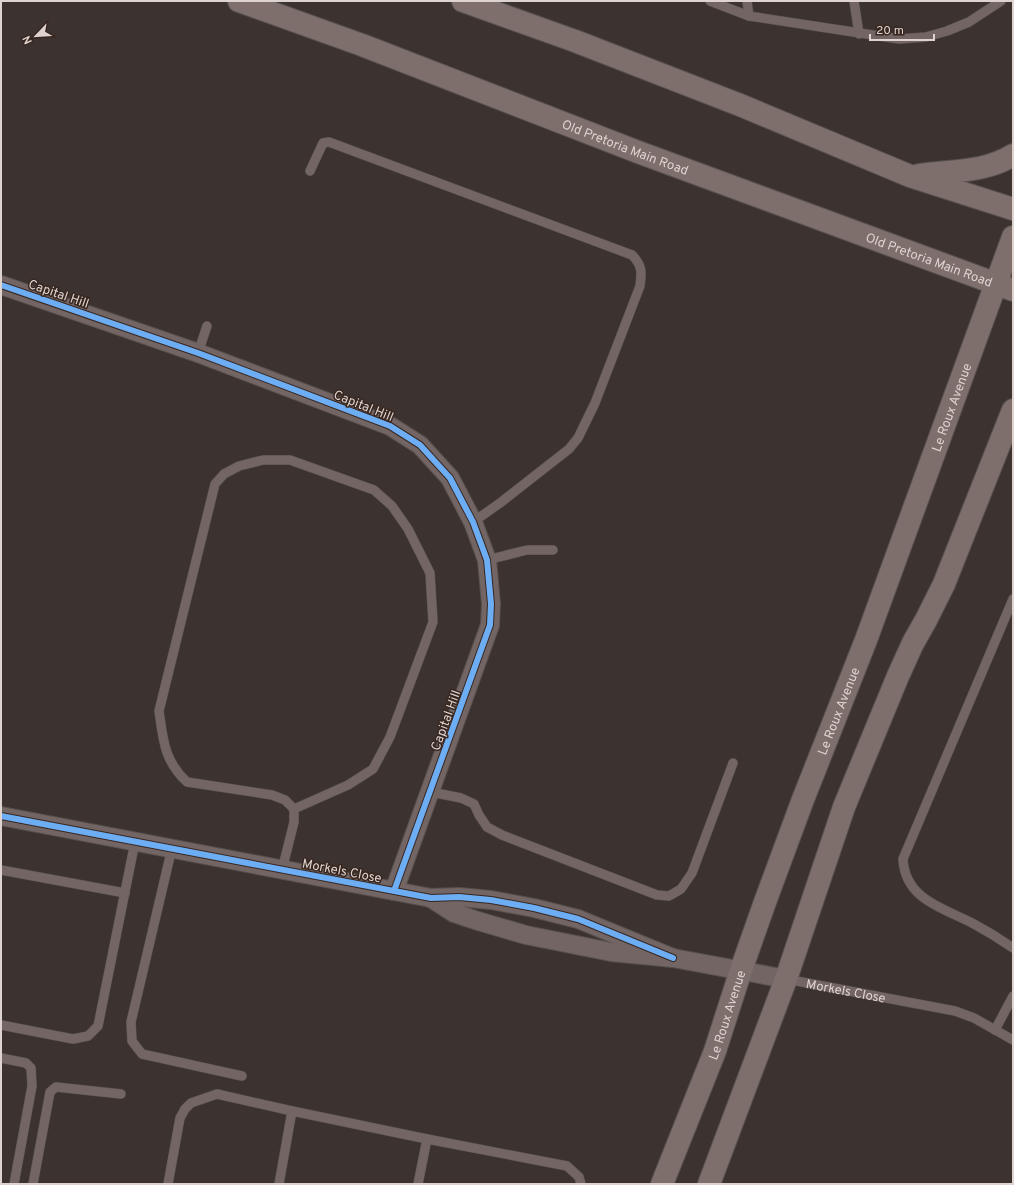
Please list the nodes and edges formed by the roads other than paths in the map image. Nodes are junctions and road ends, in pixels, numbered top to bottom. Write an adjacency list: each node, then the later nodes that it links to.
1 (239, 1): 15 (main road, Old Pretoria Main Road)
2 (463, 1): 11 (main road)
3 (710, 1): 7 (lane)
4 (746, 1): 7 (lane)
5 (854, 1): 8 (lane)
6 (1001, 1): 8 (lane)
7 (749, 16): 8 (lane)
8 (859, 34)
9 (1013, 155): 11 (main road)
10 (310, 170): 19 (lane)
11 (910, 176): 12 (main road)
12 (1013, 209)
13 (1013, 237): 15 (main road, Le Roux Avenue)
14 (1, 285): 17 (street, Capital Hill)
15 (1005, 287): 36 (main road, Le Roux Avenue)
16 (207, 326): 17 (lane)
17 (198, 353): 19 (street, Capital Hill)
18 (1013, 412): 37 (main road)
19 (473, 522): 21 (street, Capital Hill)
20 (553, 550): 21 (lane)
21 (486, 560): 24 (street, Capital Hill)
22 (1013, 599): 34 (lane)
23 (733, 763): 24 (lane)
24 (431, 792): 31 (street, Capital Hill)
25 (294, 809): 25 (lane); 30 (lane)
26 (1, 816): 27 (street, Morkels Close)
27 (135, 842): 28 (street, Morkels Close); 32 (lane)
28 (172, 848): 30 (street, Morkels Close); 43 (lane)
29 (1, 870): 32 (lane)
30 (282, 870): 31 (street, Morkels Close)
31 (394, 891): 33 (street, Morkels Close)
32 (125, 893): 39 (lane)
33 (431, 898): 35 (street, Morkels Close); 35 (street, Morkels Close)
34 (1013, 948)
35 (673, 958): 36 (street, Morkels Close)
36 (741, 970): 37 (street, Morkels Close); 53 (main road, Le Roux Avenue)
37 (786, 979): 40 (lane, Morkels Close); 54 (main road)
38 (1013, 996): 40 (lane)
39 (1, 1025)
40 (995, 1030): 41 (lane, Morkels Close)
41 (1013, 1040)
42 (1, 1058): 47 (lane)
43 (242, 1076)
44 (120, 1094): 48 (lane)
45 (292, 1111): 46 (lane); 49 (lane); 50 (lane)
46 (427, 1139): 51 (lane); 52 (lane)
47 (14, 1184)
48 (33, 1184)
49 (168, 1184)
50 (279, 1184)
51 (418, 1184)
52 (581, 1184)
53 (662, 1184)
54 (709, 1184)

